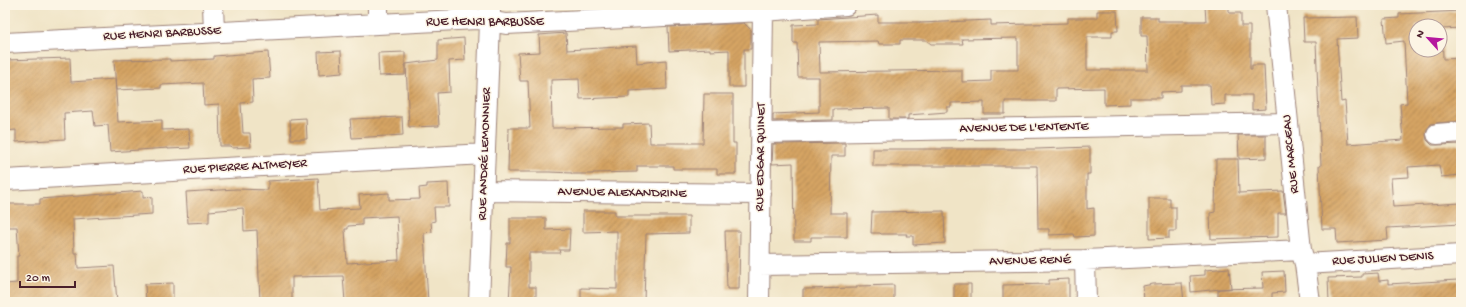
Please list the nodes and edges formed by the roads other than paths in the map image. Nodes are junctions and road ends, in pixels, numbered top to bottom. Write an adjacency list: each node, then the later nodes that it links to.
1 (213, 5): 8 (street)
2 (846, 5): 5 (street, RUE HENRI BARBUSSE)
3 (1276, 5): 10 (street, RUE MARCEAU)
4 (738, 8): 5 (street, RUE HENRI BARBUSSE); 6 (street, RUE HENRI BARBUSSE)
5 (763, 11): 12 (street, RUE EDGAR QUINET)
6 (490, 13): 7 (street, RUE HENRI BARBUSSE); 14 (street, RUE ANDRÉ LEMONNIER)
7 (378, 14): 8 (street, RUE HENRI BARBUSSE)
8 (214, 32): 9 (street, RUE HENRI BARBUSSE)
9 (5, 42)
10 (1287, 123): 12 (street, AVENUE DE L'ENTENTE); 19 (street, RUE MARCEAU)
11 (1461, 132): 13 (street)
12 (762, 133): 17 (street, RUE EDGAR QUINET)
13 (1437, 134)
14 (485, 154): 15 (street, RUE PIERRE ALTMEYER); 16 (street, RUE ANDRÉ LEMONNIER)
15 (5, 180)
16 (484, 191): 17 (street, AVENUE ALEXANDRINE); 22 (street, RUE ANDRÉ LEMONNIER)
17 (761, 194): 21 (street, RUE EDGAR QUINET)
18 (1461, 255): 19 (street, RUE JULIEN DENIS)
19 (1303, 257): 20 (street, AVENUE RENÉ); 25 (street, RUE MARCEAU)
20 (1085, 260): 21 (street, AVENUE RENÉ); 24 (street)
21 (760, 265): 23 (street, RUE EDGAR QUINET)
22 (479, 302)
23 (759, 302)
24 (1086, 302)
25 (1310, 302)

